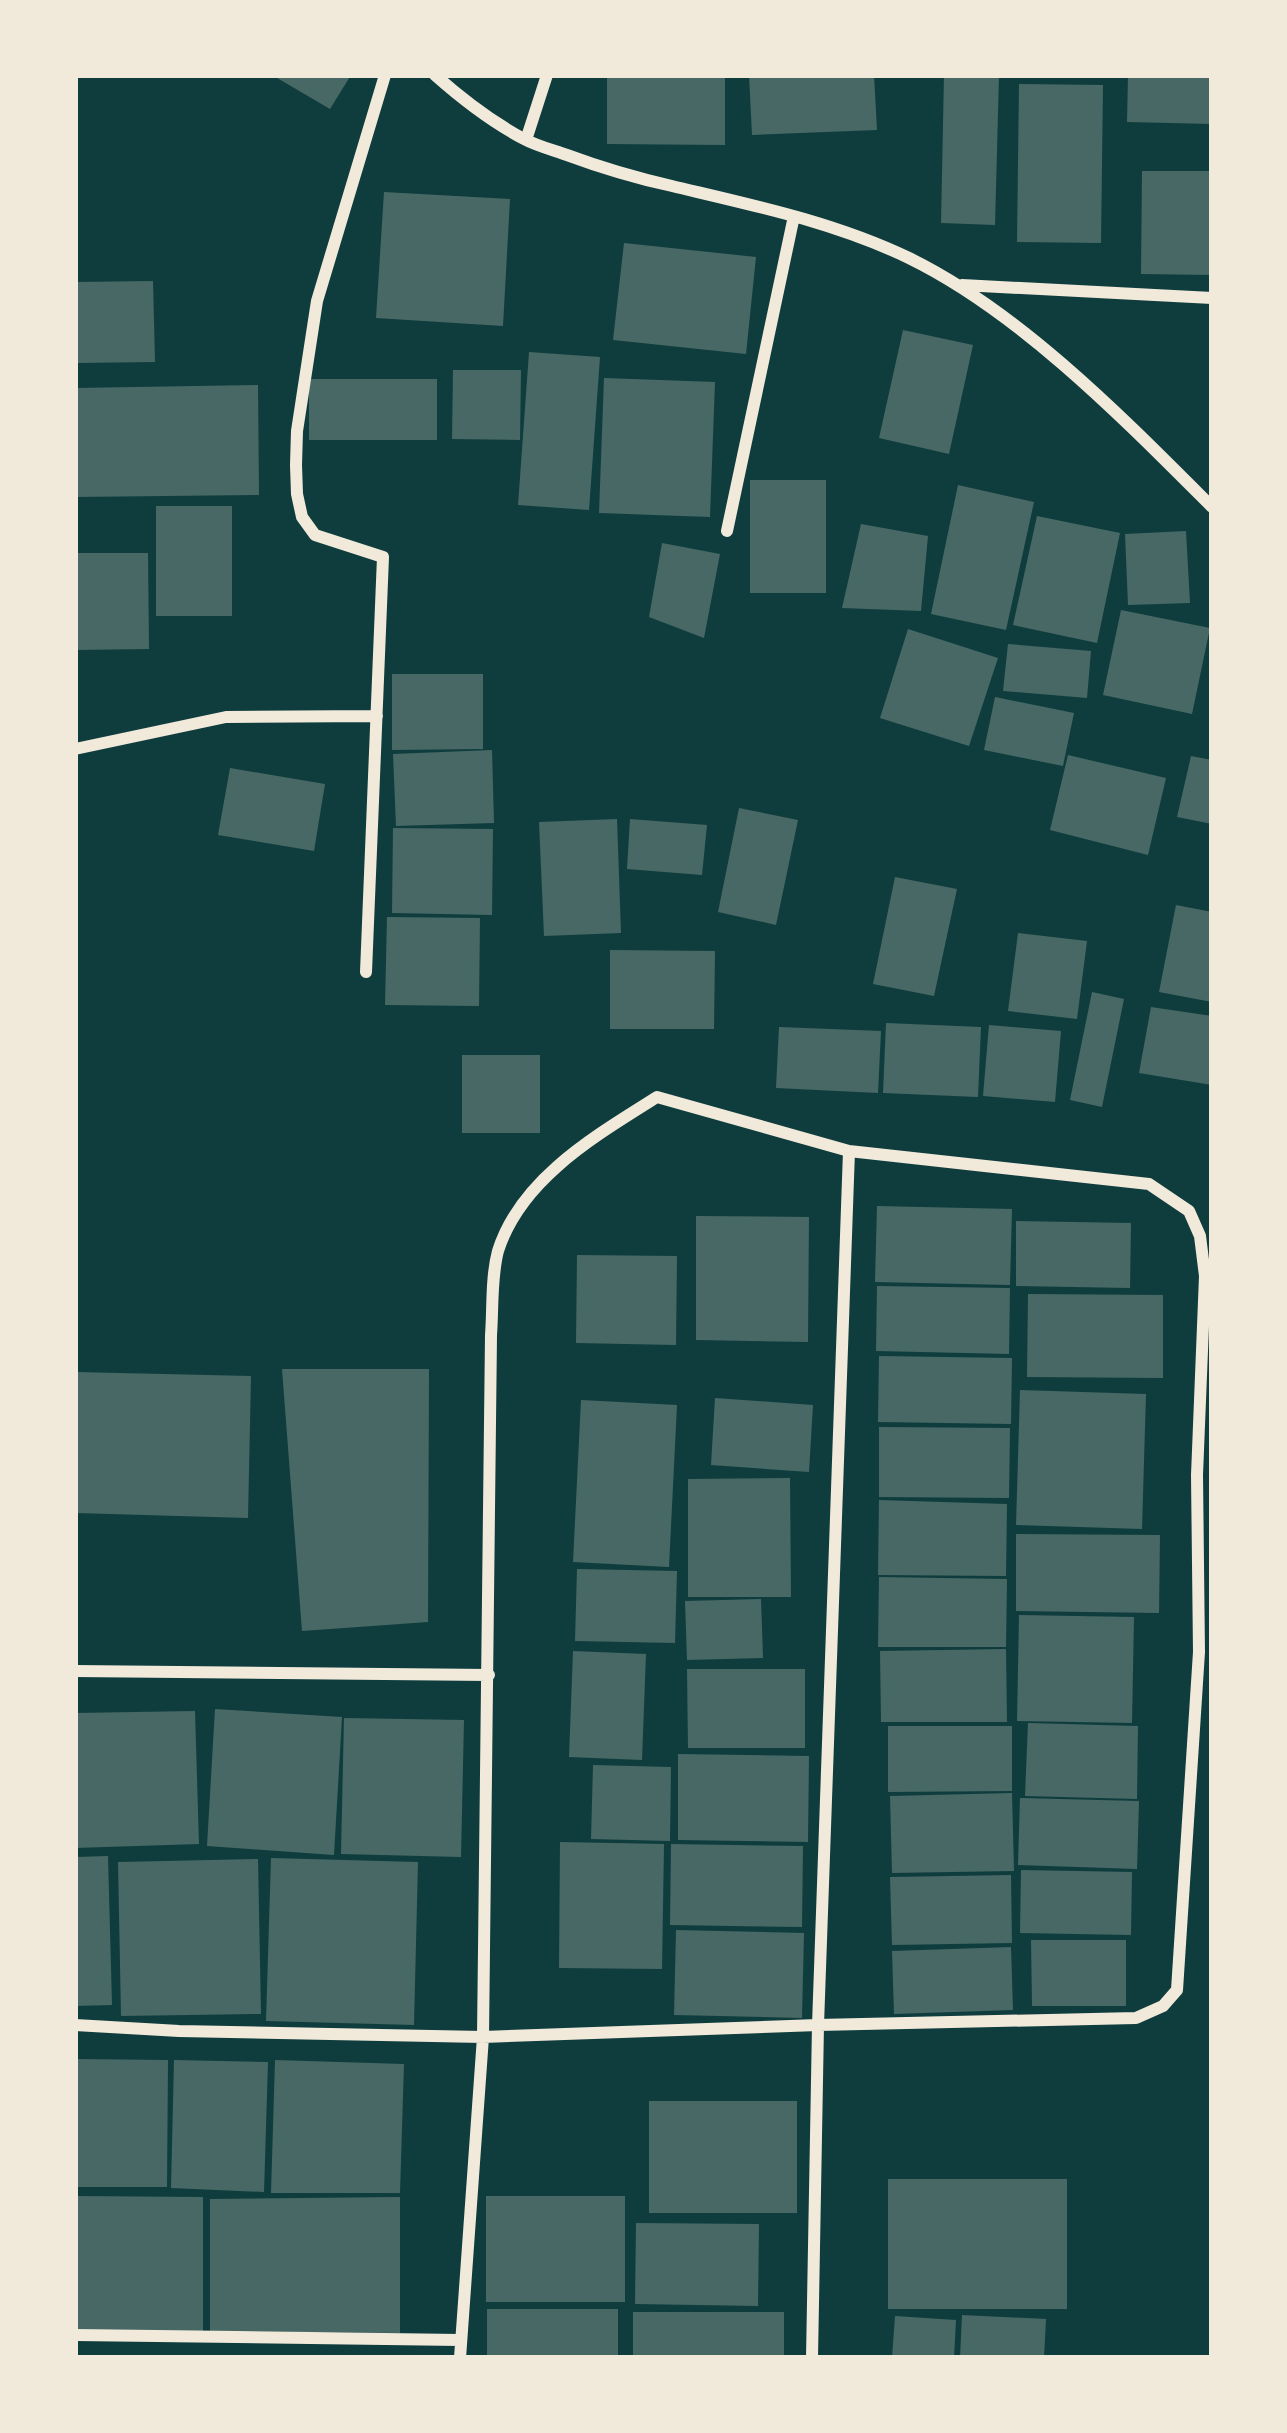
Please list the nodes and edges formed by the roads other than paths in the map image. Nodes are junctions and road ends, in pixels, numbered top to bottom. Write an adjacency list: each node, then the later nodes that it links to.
1 (385, 75): 10 (street)
2 (435, 75): 4 (street)
3 (547, 75): 4 (street)
4 (526, 140): 5 (street)
5 (794, 216): 6 (street); 9 (street)
6 (957, 284): 7 (street); 8 (street)
7 (1212, 298)
8 (1212, 507)
9 (727, 531)
10 (377, 716): 11 (street); 12 (street)
11 (75, 749)
12 (366, 972)
13 (849, 1151): 15 (street); 16 (street); 16 (street)
14 (75, 1671): 15 (street)
15 (489, 1676): 18 (street)
16 (818, 2024): 18 (street); 22 (street)
17 (75, 2025): 18 (street)
18 (483, 2037): 20 (street)
19 (75, 2336): 20 (street)
20 (460, 2340): 21 (street)
21 (460, 2358)
22 (812, 2358)

